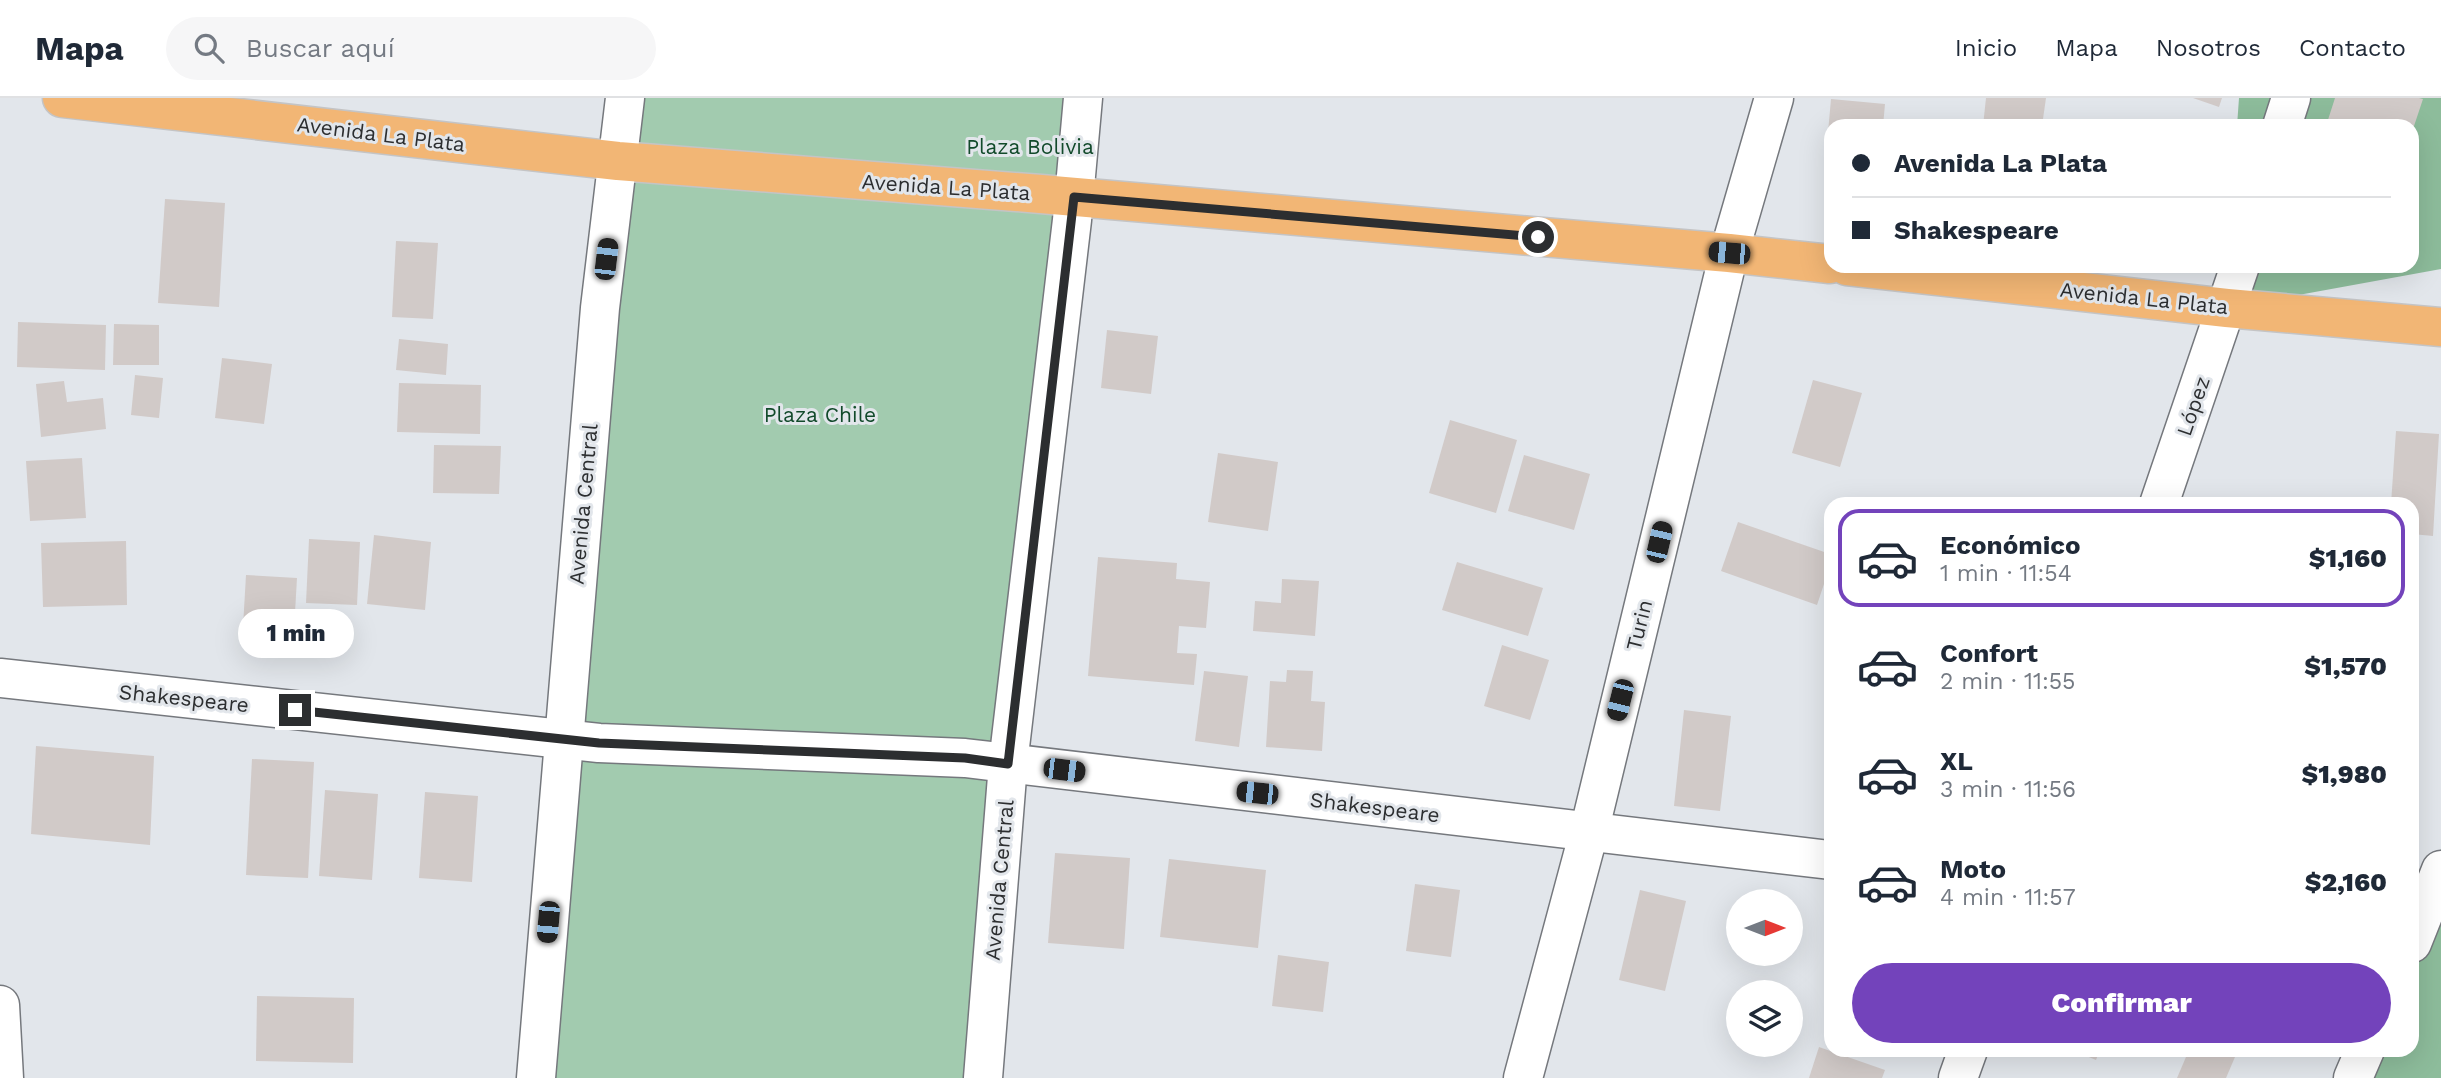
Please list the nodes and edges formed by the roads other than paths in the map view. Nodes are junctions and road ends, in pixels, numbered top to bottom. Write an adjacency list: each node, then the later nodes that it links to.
1 (62, 98): 7 (main road, Avenida La Plata)
2 (625, 98): 7 (street, Avenida Central)
3 (1083, 98): 8 (street, Avenida Central)
4 (1774, 98): 9 (street, Turin)
5 (2291, 98): 6 (street)
6 (2284, 119)
7 (618, 161): 8 (main road, Avenida La Plata); 17 (street, Avenida Central)
8 (1074, 197): 9 (main road, Avenida La Plata); 18 (street, Avenida Central)
9 (1729, 253): 10 (main road, Avenida La Plata); 19 (street, Turin)
10 (1824, 263)
11 (1910, 273): 13 (main road, Avenida La Plata)
12 (2238, 273): 13 (street, López)
13 (2227, 308): 14 (main road, Avenida La Plata); 15 (street, López)
14 (2441, 327)
15 (2162, 497)
16 (0, 678): 17 (street, Shakespeare)
17 (563, 739): 18 (street, Shakespeare); 27 (street, Avenida Central)
18 (1008, 764): 19 (street, Shakespeare); 28 (street, Avenida Central)
19 (1588, 832): 20 (street, Shakespeare); 29 (street, Turin)
20 (1824, 859)
21 (2441, 870): 22 (street)
22 (2419, 920)
23 (0, 1005): 26 (street)
24 (1966, 1057): 30 (street)
25 (2362, 1057): 31 (street)
26 (4, 1078)
27 (536, 1078)
28 (983, 1078)
29 (1524, 1078)
30 (1958, 1078)
31 (2353, 1078)

